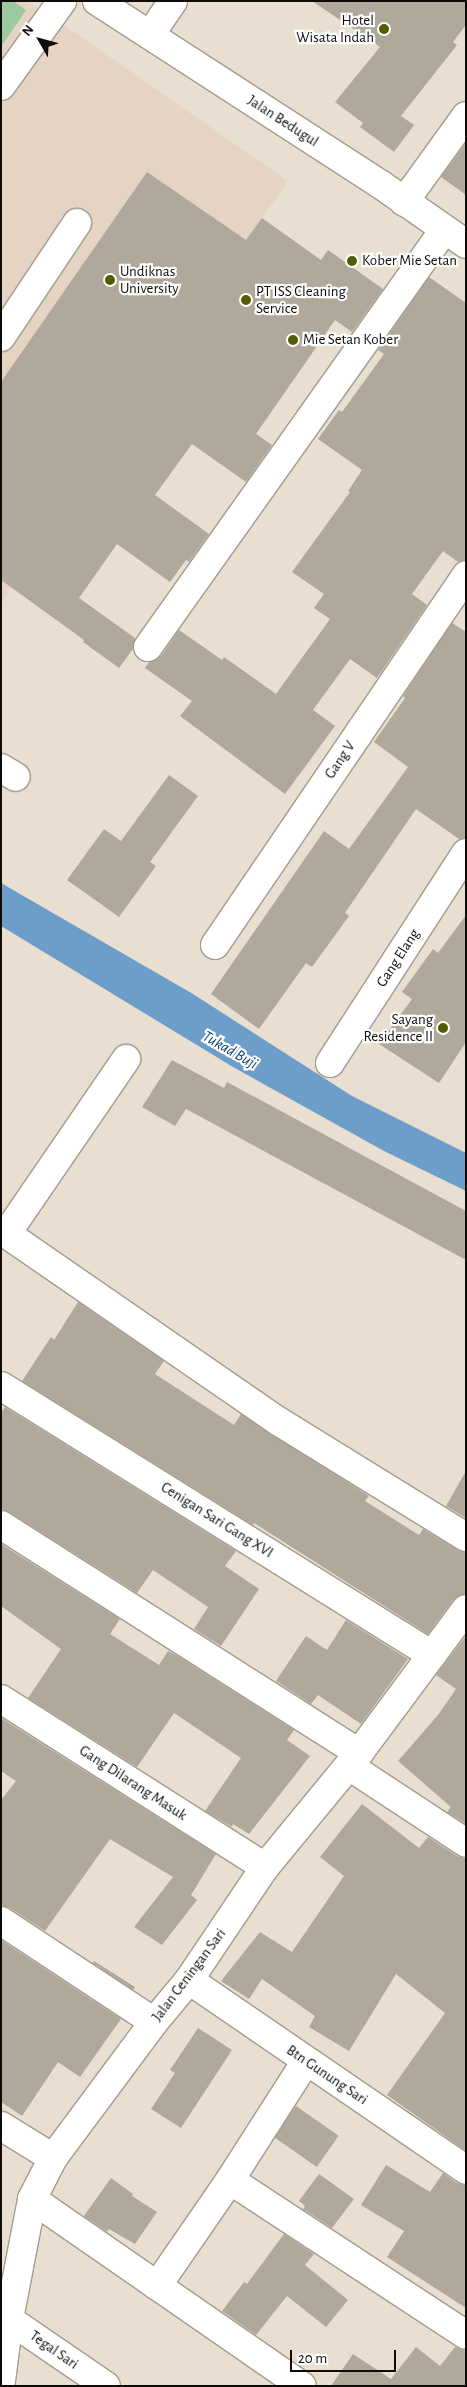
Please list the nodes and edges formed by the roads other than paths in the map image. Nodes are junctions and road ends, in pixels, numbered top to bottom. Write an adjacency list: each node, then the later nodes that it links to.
1 (62, 1): 5 (street)
2 (97, 1): 4 (street, Jalan Bedugul)
3 (173, 1): 4 (street)
4 (150, 35): 7 (street, Jalan Bedugul)
5 (1, 86)
6 (466, 116): 7 (street)
7 (404, 202): 9 (street, Jalan Bedugul)
8 (77, 223): 10 (street)
9 (455, 237): 12 (street)
10 (1, 337)
11 (466, 575): 14 (street, Gang V)
12 (148, 647)
13 (466, 854): 16 (street, Gang Elang)
14 (215, 944)
15 (126, 1059): 17 (street)
16 (330, 1063)
17 (4, 1231): 20 (street)
18 (1, 1386): 22 (street, Cenigan Sari Gang XVI)
19 (1, 1525): 24 (street)
20 (466, 1537)
21 (466, 1609): 22 (street, Jalan Ceningan Sari)
22 (432, 1655): 24 (street, Jalan Ceningan Sari)
23 (1, 1699): 26 (street, Gang Dilarang Masuk)
24 (354, 1760): 25 (street); 26 (street, Jalan Ceningan Sari)
25 (466, 1843)
26 (265, 1868): 28 (street, Jalan Ceningan Sari)
27 (1, 1921): 29 (street)
28 (189, 1980): 29 (street, Jalan Ceningan Sari); 30 (street, Btn Gunung Sari)
29 (154, 2022): 32 (street, Jalan Ceningan Sari)
30 (306, 2061): 33 (street, Btn Gunung Sari); 34 (street)
31 (1, 2126): 32 (street)
32 (53, 2158): 35 (street, Jalan Ceningan Sari)
33 (466, 2170)
34 (230, 2180): 36 (street); 38 (street)
35 (32, 2199): 36 (street); 37 (street, Jalan Ceningan Sari)
36 (157, 2286): 41 (street)
37 (5, 2316): 39 (street, Jalan Ceningan Sari); 40 (street, Tegal Sari)
38 (466, 2335)
39 (1, 2381)
40 (106, 2386)
41 (302, 2386)

